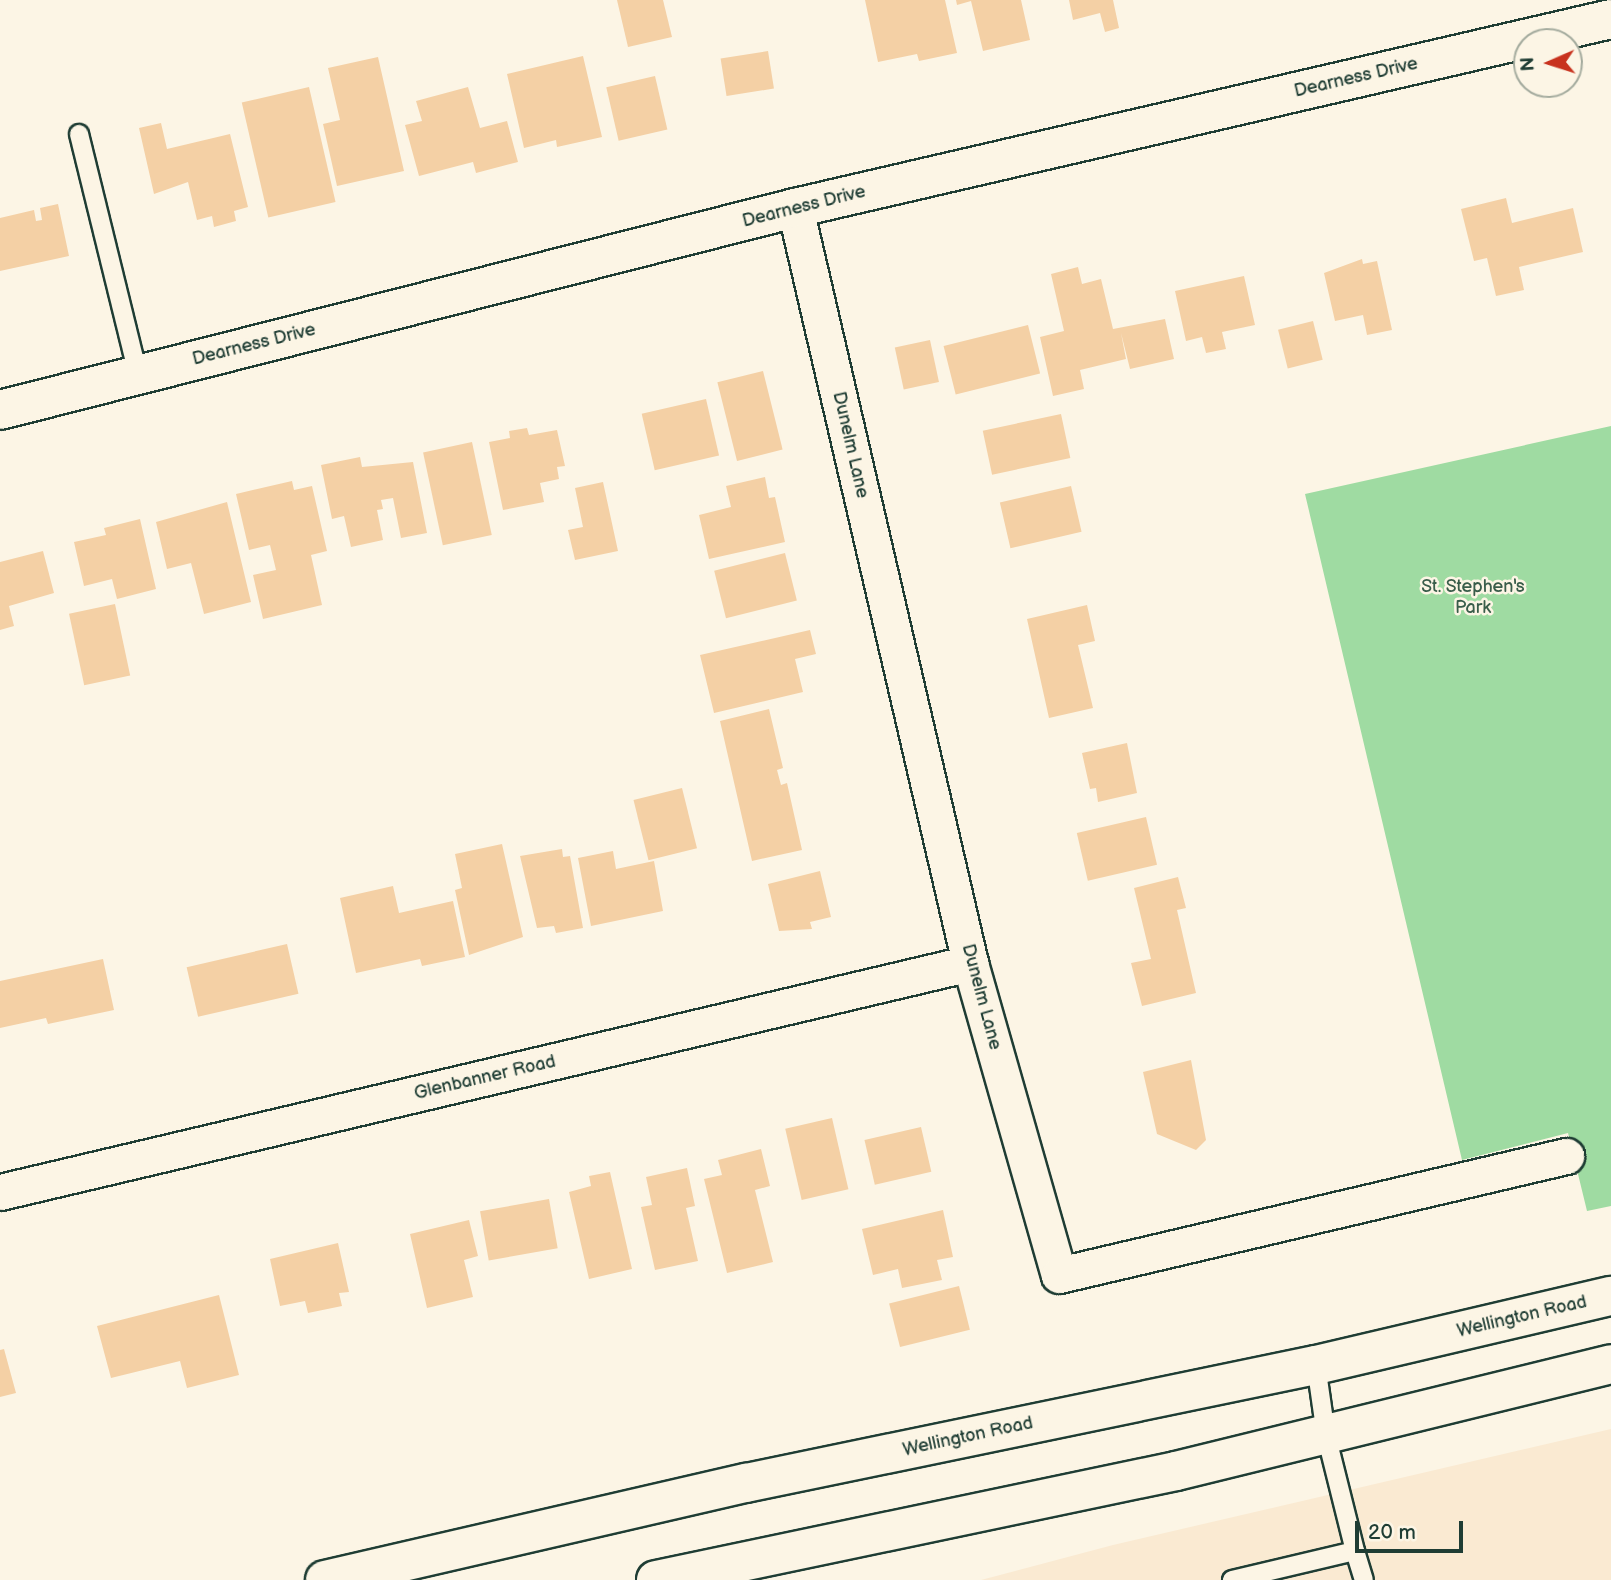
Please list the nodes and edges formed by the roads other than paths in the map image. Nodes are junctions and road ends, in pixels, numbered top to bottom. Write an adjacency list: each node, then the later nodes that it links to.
1 (1611, 19): 3 (main road, Dearness Drive)
2 (79, 134): 4 (lane)
3 (795, 208): 4 (main road, Dearness Drive); 6 (street, Dunelm Lane)
4 (138, 375): 5 (main road, Dearness Drive)
5 (0, 410)
6 (970, 963): 7 (street, Dunelm Lane); 8 (street, Glenbanner Road)
7 (1566, 1156)
8 (0, 1192)
9 (1611, 1296): 11 (main road, Wellington Road)
10 (1611, 1364): 12 (main road)
11 (1317, 1365): 12 (lane); 15 (main road, Wellington Road)
12 (1326, 1435): 13 (lane); 14 (main road)
13 (1355, 1551): 17 (lane); 18 (lane)
14 (759, 1569): 16 (main road)
15 (325, 1580)
16 (656, 1580)
17 (1232, 1580)
18 (1364, 1580)

